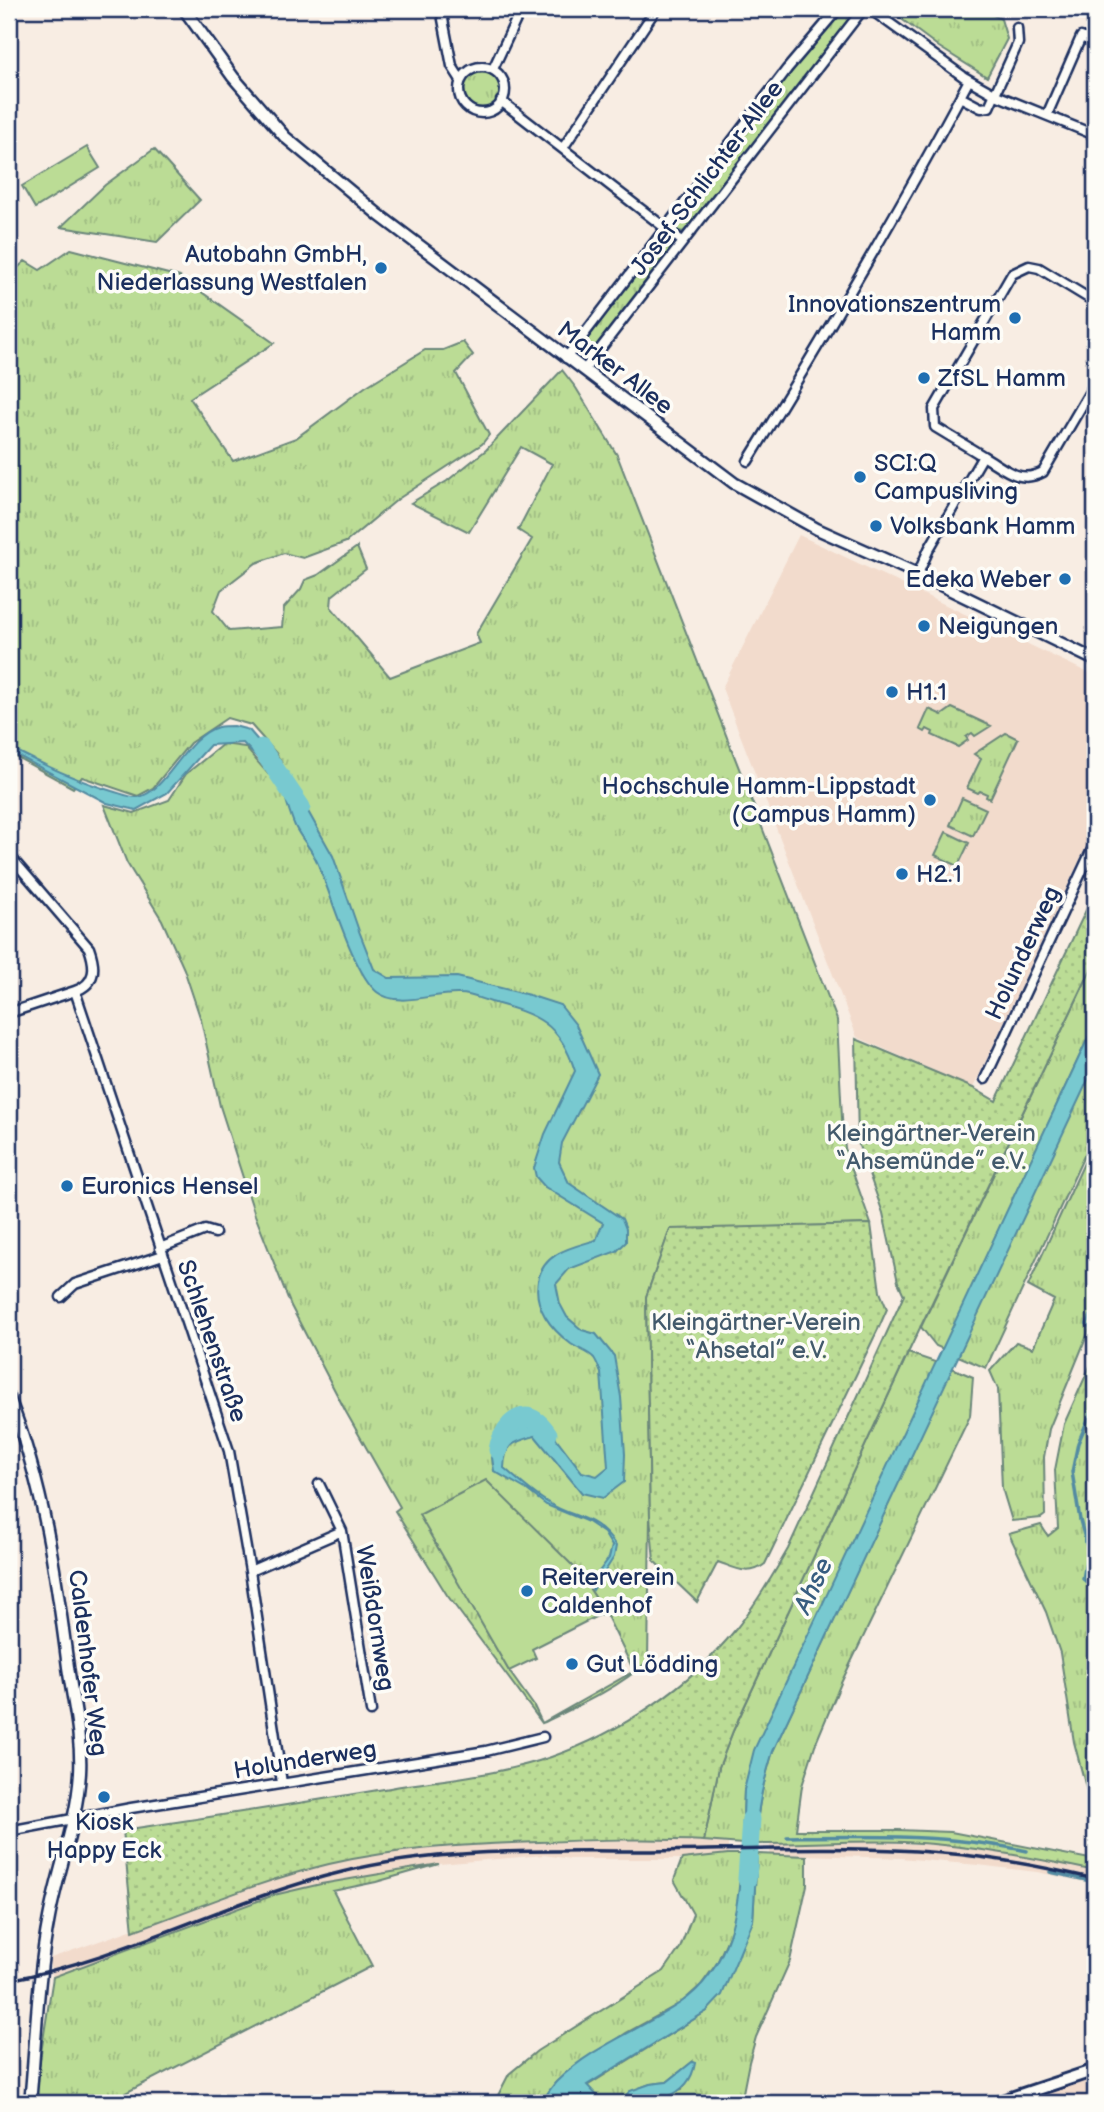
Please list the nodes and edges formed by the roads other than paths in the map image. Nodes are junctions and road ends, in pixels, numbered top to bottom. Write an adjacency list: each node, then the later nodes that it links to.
1 (184, 9): 22 (street, Marker Allee)
2 (441, 9): 11 (street)
3 (521, 9): 10 (street)
4 (656, 9): 18 (street)
5 (838, 9): 19 (street, Josef-Schlichter-Allee)
6 (860, 9): 20 (street, Josef-Schlichter-Allee)
7 (870, 9): 12 (street)
8 (1017, 28): 13 (street)
9 (1095, 43): 16 (street)
10 (493, 69): 11 (street); 15 (street)
11 (461, 80): 15 (street)
12 (969, 80): 13 (street); 14 (street)
13 (999, 96): 14 (street); 16 (street)
14 (960, 97): 26 (street)
15 (502, 101): 18 (street)
16 (1047, 115): 17 (street)
17 (1095, 135)
18 (563, 148): 19 (street)
19 (665, 228): 20 (street); 22 (street, Josef-Schlichter-Allee)
20 (682, 241): 23 (street, Josef-Schlichter-Allee)
21 (1095, 302): 25 (street)
22 (569, 363): 23 (street, Marker Allee)
23 (584, 370): 27 (street, Marker Allee)
24 (1095, 383): 25 (street)
25 (983, 456): 27 (street)
26 (748, 461)
27 (918, 574): 28 (street, Marker Allee)
28 (1095, 660)
29 (1095, 843): 33 (street, Holunderweg)
30 (9, 855): 31 (street)
31 (75, 991): 32 (street); 35 (street, Schlehenstraße)
32 (9, 1013)
33 (985, 1079)
34 (215, 1233): 35 (street)
35 (162, 1251): 36 (street); 40 (street, Schlehenstraße)
36 (61, 1297)
37 (9, 1398): 44 (street, Caldenhofer Weg)
38 (319, 1484): 39 (street, Weißdornweg)
39 (342, 1531): 40 (street, Weißdornweg); 41 (street, Weißdornweg)
40 (250, 1571): 43 (street, Schlehenstraße)
41 (371, 1712)
42 (543, 1737): 43 (street, Holunderweg)
43 (282, 1783): 44 (street, Holunderweg)
44 (71, 1819): 45 (street, Holunderweg); 47 (street, Caldenhofer Weg)
45 (9, 1831)
46 (1095, 2070): 48 (main road)
47 (30, 2103)
48 (996, 2103)

